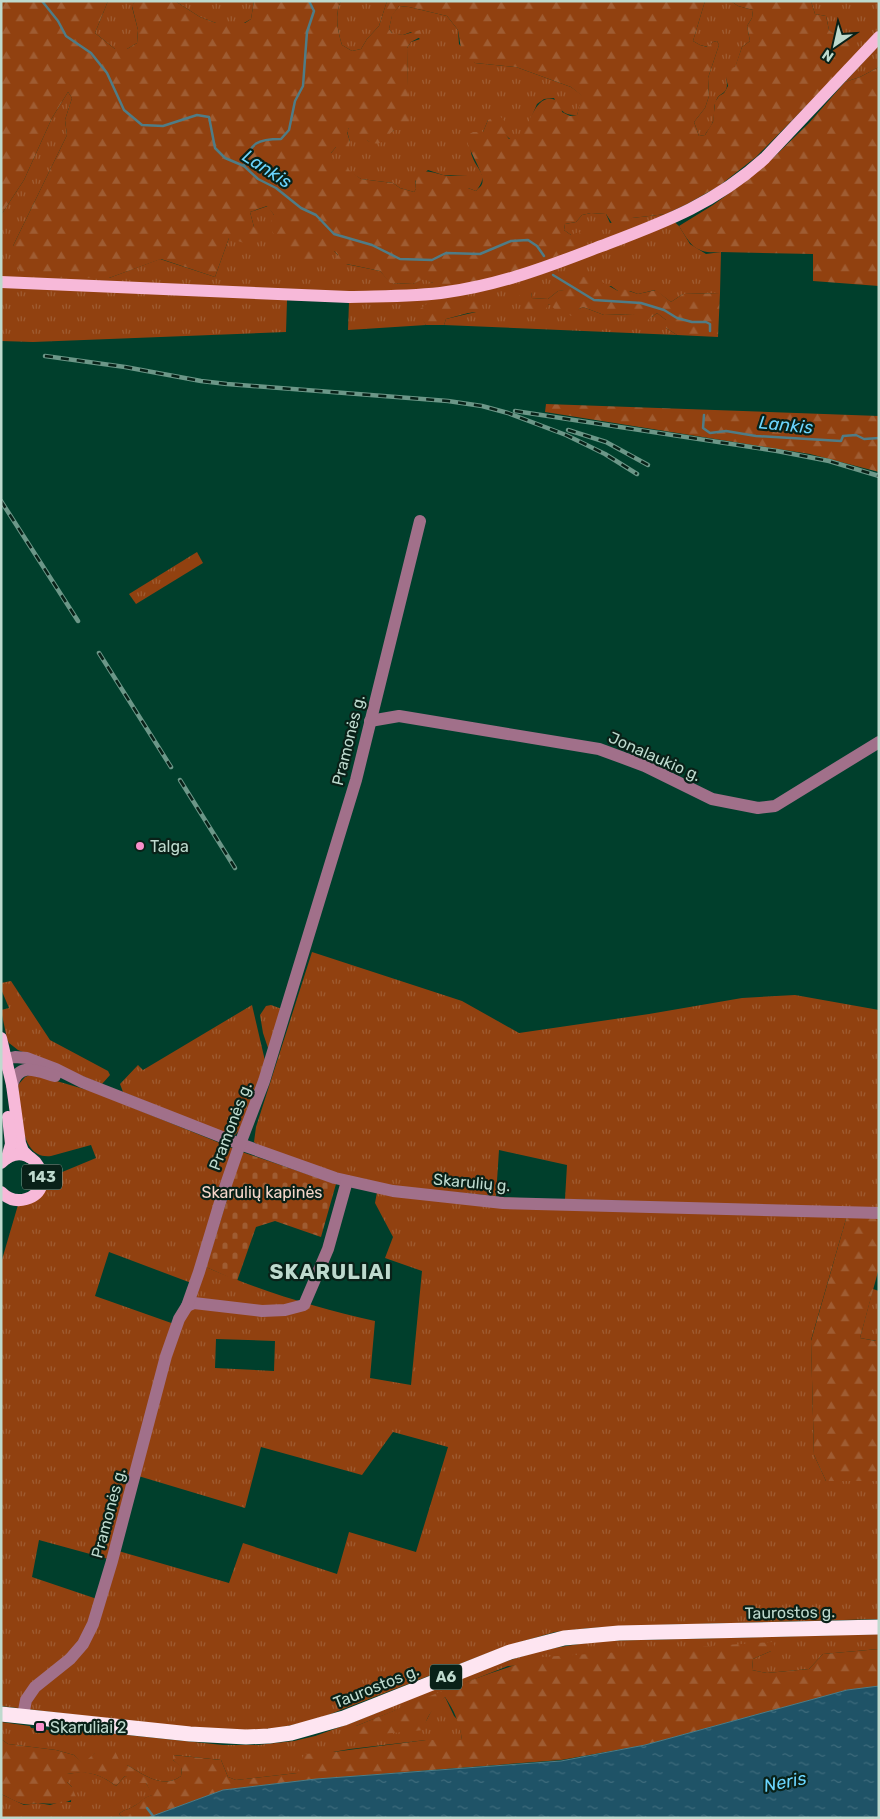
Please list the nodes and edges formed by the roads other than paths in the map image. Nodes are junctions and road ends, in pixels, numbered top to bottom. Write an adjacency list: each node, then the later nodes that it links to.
1 (879, 37): 2 (main road)
2 (1, 282)
3 (420, 521): 4 (street, Pramonės g.)
4 (370, 721): 5 (street, Jonalaukio g.); 10 (street, Pramonės g.)
5 (879, 742)
6 (1, 1038): 7 (main road, 143)
7 (4, 1062): 8 (main road, 143); 9 (street, Skarulių g.)
8 (6, 1081): 9 (street, Skarulių g.); 11 (main road, 143); 12 (main road, 143)
9 (82, 1082): 10 (street, Skarulių g.)
10 (240, 1144): 13 (street, Skarulių g.); 16 (street, Pramonės g.)
11 (29, 1157): 12 (main road, 143); 14 (main road, 143)
12 (4, 1160)
13 (347, 1181): 15 (street, Skarulių g.); 16 (street)
14 (3, 1194)
15 (879, 1213)
16 (187, 1306): 19 (street, Pramonės g.)
17 (879, 1627): 19 (highway, Taurostos g. / A6)
18 (1, 1714): 19 (highway, Taurostos g. / A6)
19 (23, 1716)

